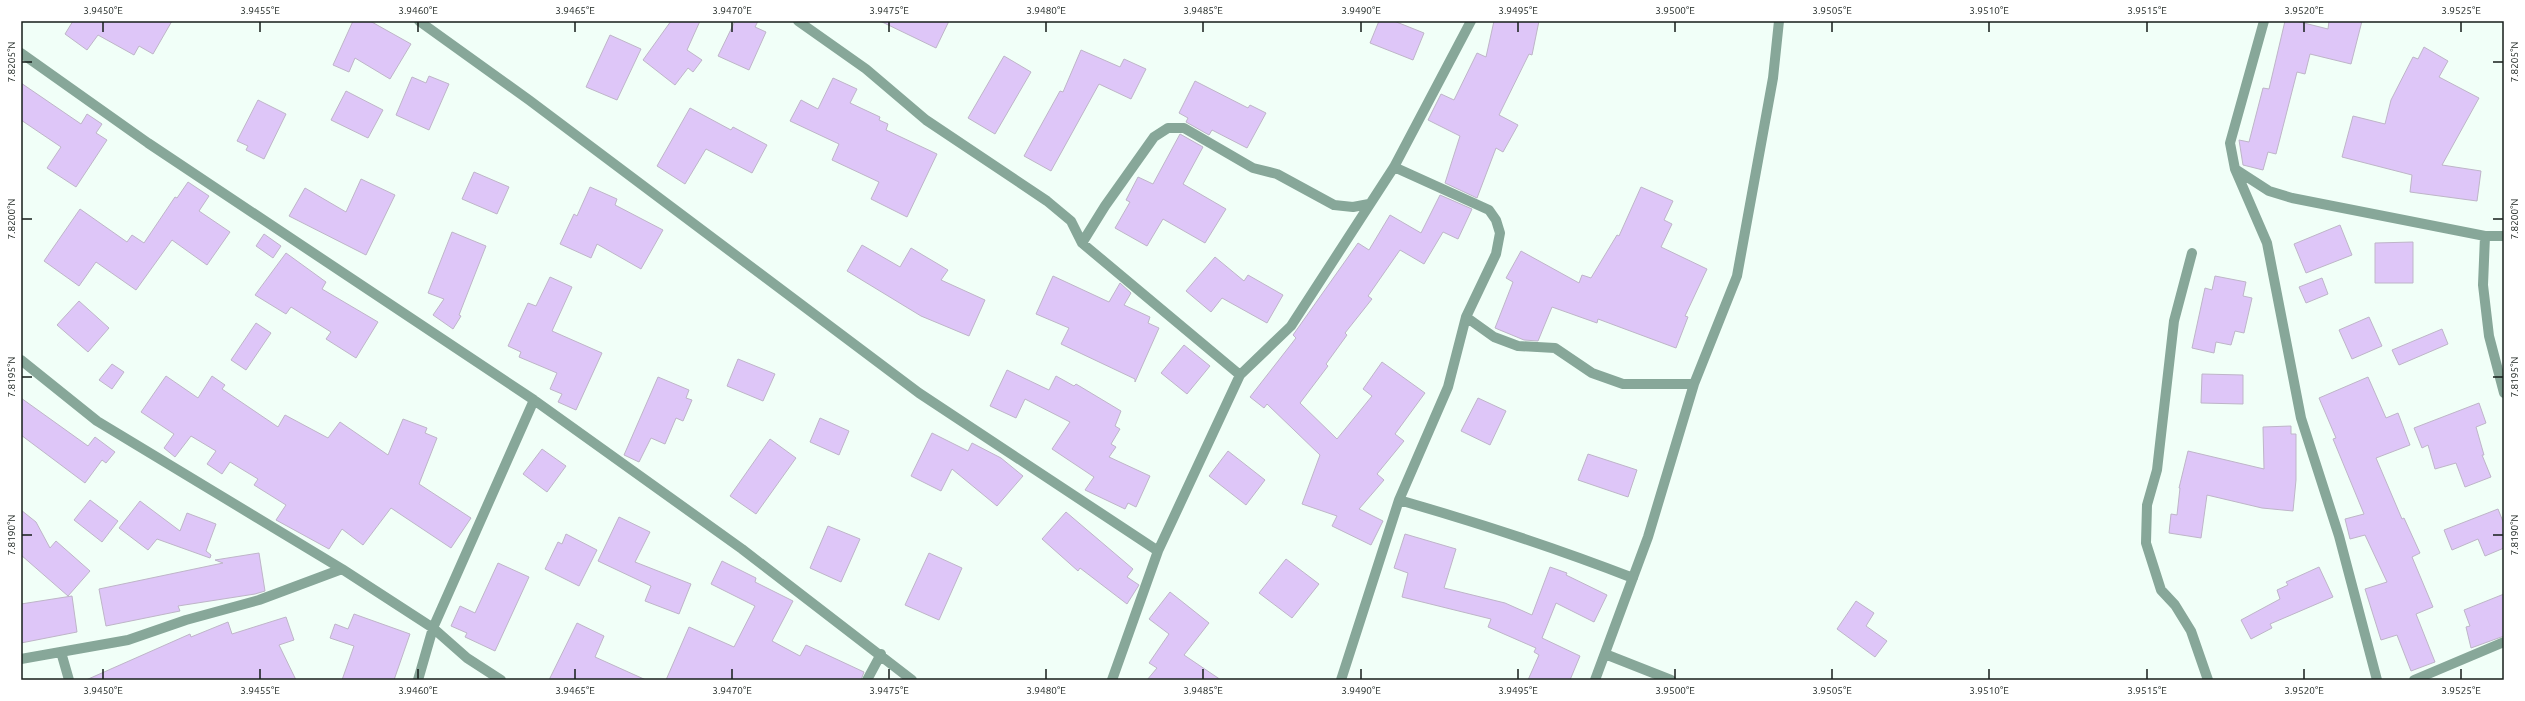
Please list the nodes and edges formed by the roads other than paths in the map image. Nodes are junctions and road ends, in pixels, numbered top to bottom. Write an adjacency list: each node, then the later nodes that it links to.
1 (419, 21): 21 (street)
2 (798, 21): 12 (street)
3 (1471, 21): 7 (street)
4 (1779, 21): 17 (street)
5 (2264, 21): 8 (street)
6 (21, 53): 19 (street)
7 (1394, 167): 9 (street); 14 (street)
8 (2235, 169): 10 (street); 40 (street)
9 (1369, 204): 12 (street); 16 (street)
10 (2485, 236): 11 (street); 18 (street)
11 (2504, 236)
12 (1082, 243): 16 (street)
13 (2192, 253): 39 (street)
14 (1466, 316): 17 (street); 20 (street)
15 (21, 360): 22 (street)
16 (1240, 376): 21 (street)
17 (1694, 384): 23 (street)
18 (2504, 393)
19 (534, 400): 24 (street); 27 (street)
20 (1399, 500): 23 (street); 36 (street)
21 (1158, 551): 35 (street)
22 (342, 569): 24 (street); 26 (street)
23 (1633, 578): 28 (street)
24 (433, 628): 31 (street); 32 (street)
25 (2504, 642): 41 (street)
26 (61, 652): 29 (street); 30 (street)
27 (881, 654): 33 (street); 34 (street)
28 (1605, 654): 37 (street); 38 (street)
29 (21, 659)
30 (69, 680)
31 (418, 680)
32 (501, 680)
33 (868, 680)
34 (912, 680)
35 (1112, 680)
36 (1341, 680)
37 (1595, 680)
38 (1671, 680)
39 (2208, 680)
40 (2377, 680)
41 (2414, 680)

